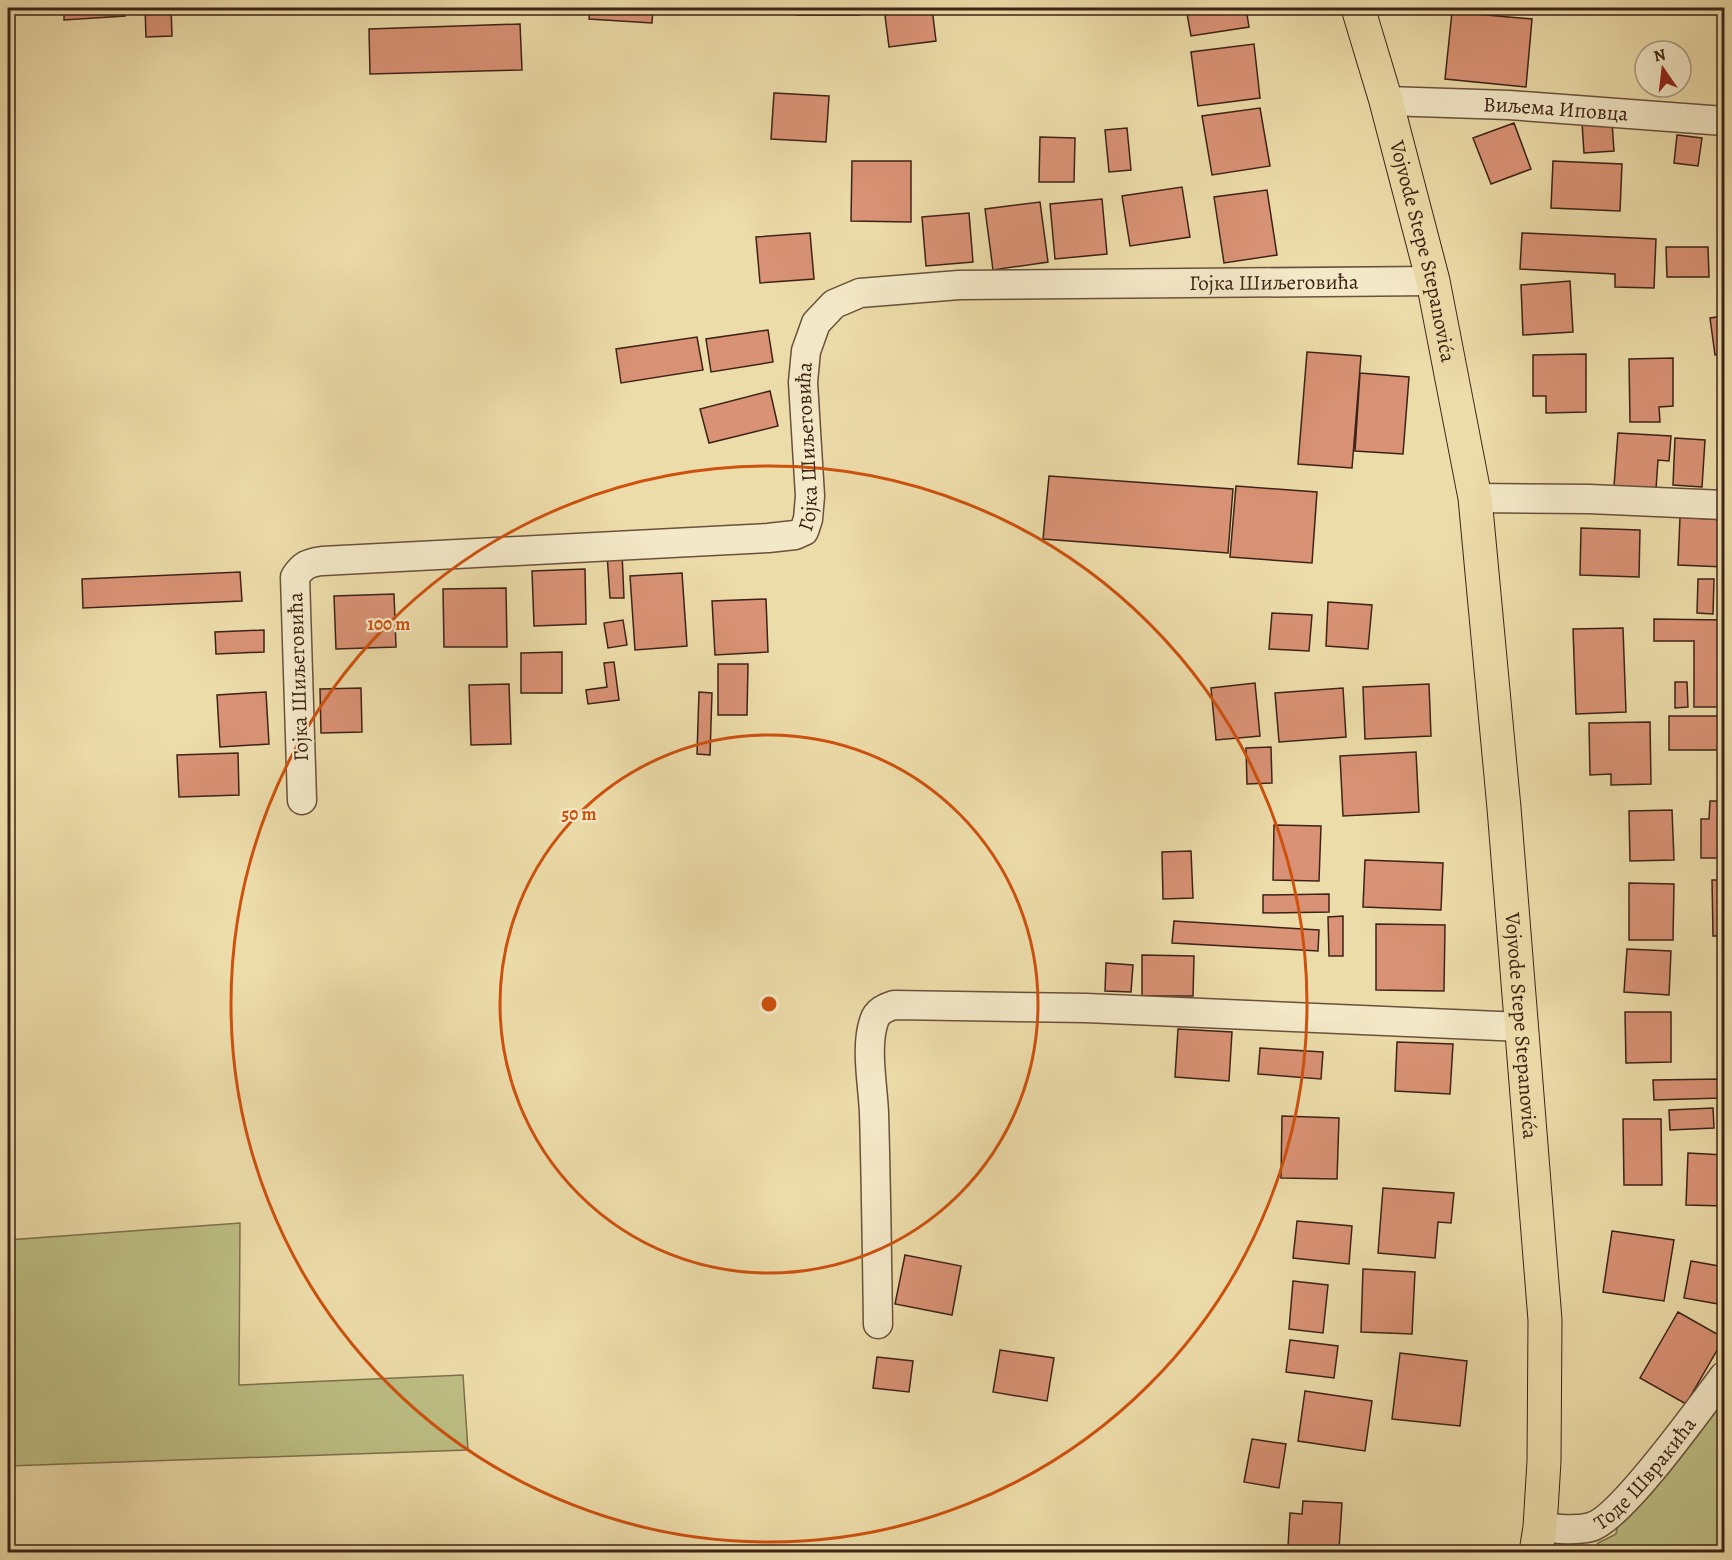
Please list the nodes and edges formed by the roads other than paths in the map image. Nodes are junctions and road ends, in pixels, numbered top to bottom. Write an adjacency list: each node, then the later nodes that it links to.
1 (1358, 8): 2 (main road, Vojvode Stepe Stepanovića)
2 (1386, 101): 3 (street, Виљема Иповца); 4 (main road, Vojvode Stepe Stepanovića)
3 (1725, 121)
4 (1433, 281): 5 (main road, Vojvode Stepe Stepanovića); 7 (street, Гојка Шиљеговића)
5 (1474, 498): 6 (street); 8 (main road, Vojvode Stepe Stepanovića)
6 (1725, 505)
7 (302, 800)
8 (1522, 1027): 9 (street); 11 (main road, Vojvode Stepe Stepanovića)
9 (878, 1324)
10 (1725, 1376): 11 (street, Тоде Швракића)
11 (1538, 1540)

